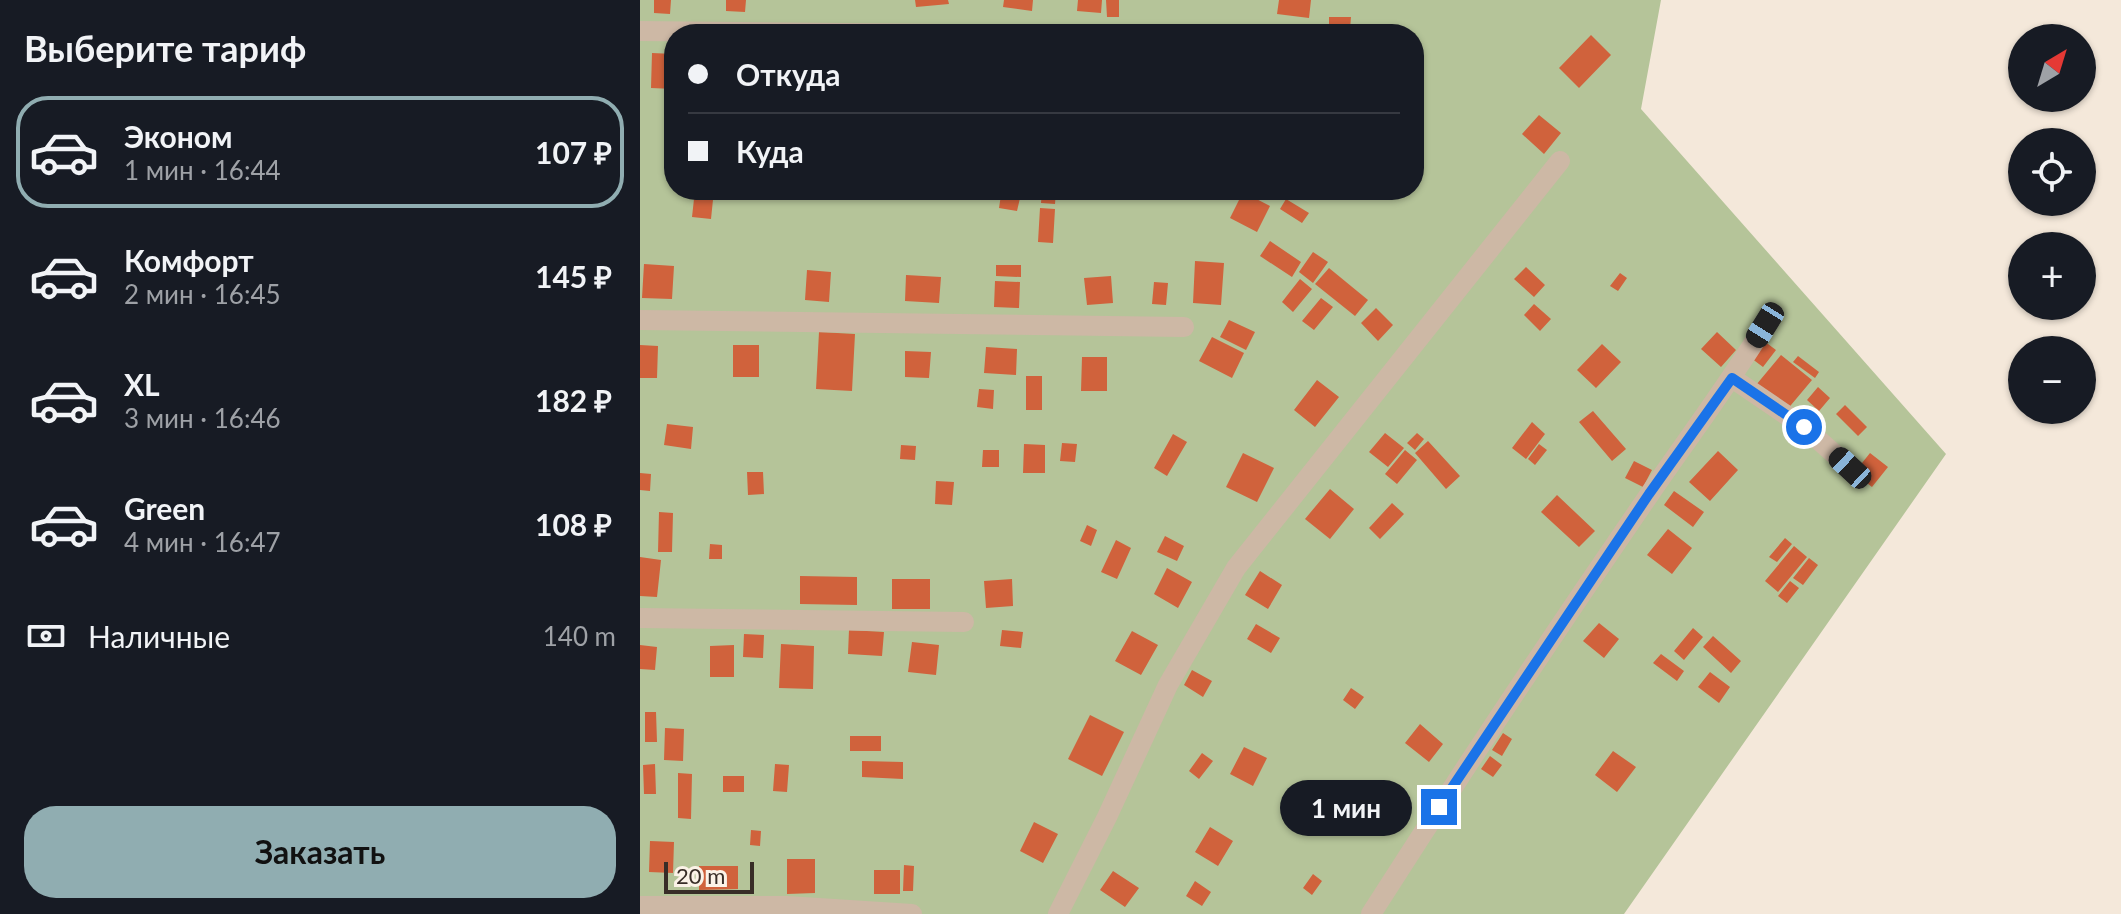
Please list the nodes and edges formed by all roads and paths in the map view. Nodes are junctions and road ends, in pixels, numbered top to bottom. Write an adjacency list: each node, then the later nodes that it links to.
1 (640, 31): 2 (street)
2 (664, 31)
3 (1560, 161): 13 (street)
4 (640, 320): 6 (street)
5 (1765, 325): 7 (street)
6 (1184, 327)
7 (1732, 378): 8 (street); 14 (street)
8 (1850, 468)
9 (640, 618): 10 (street)
10 (964, 622)
11 (640, 906): 12 (street)
12 (912, 914)
13 (1058, 914)
14 (1371, 914)

